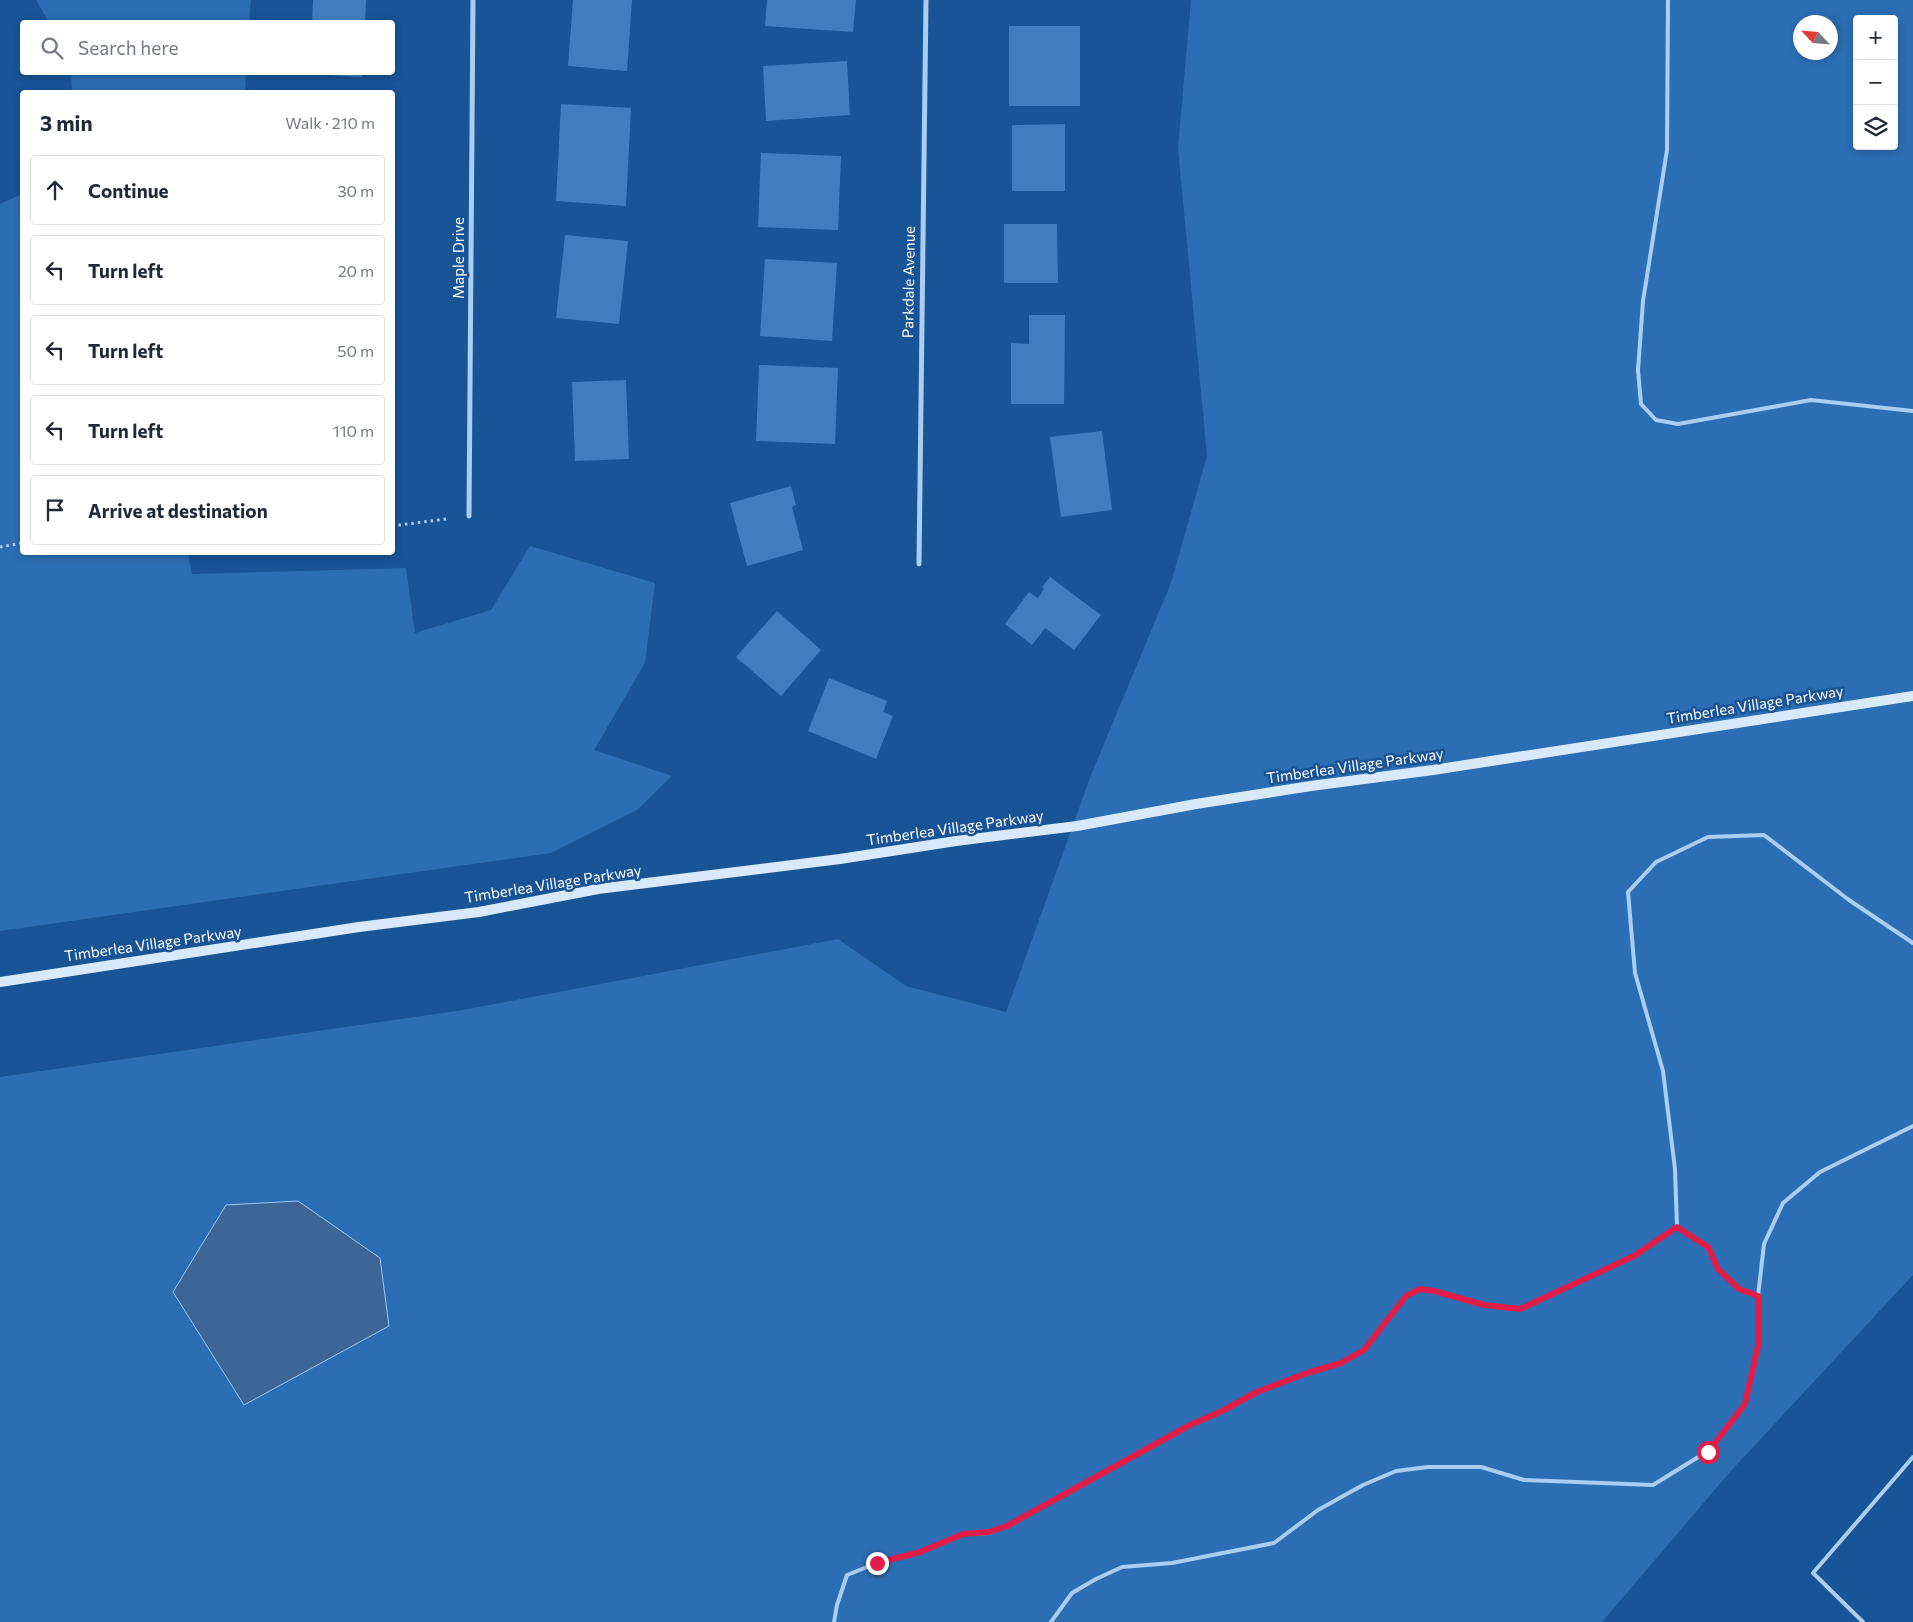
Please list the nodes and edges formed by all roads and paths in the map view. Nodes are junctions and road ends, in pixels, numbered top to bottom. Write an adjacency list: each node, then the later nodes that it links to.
1 (473, 0): 5 (street, Maple Drive)
2 (926, 0): 9 (street, Parkdale Avenue)
3 (1668, 0): 4 (lane)
4 (1913, 411)
5 (469, 516): 6 (path)
6 (395, 526)
7 (20, 543): 8 (path)
8 (0, 547)
9 (918, 564)
10 (1913, 696): 12 (main road, Timberlea Village Parkway)
11 (1913, 943): 14 (lane)
12 (0, 982)
13 (1913, 1126): 15 (lane)
14 (1677, 1227): 15 (lane); 17 (lane)
15 (1758, 1296): 18 (lane)
16 (1913, 1457): 19 (lane)
17 (834, 1622)
18 (1052, 1622)
19 (1862, 1622)

